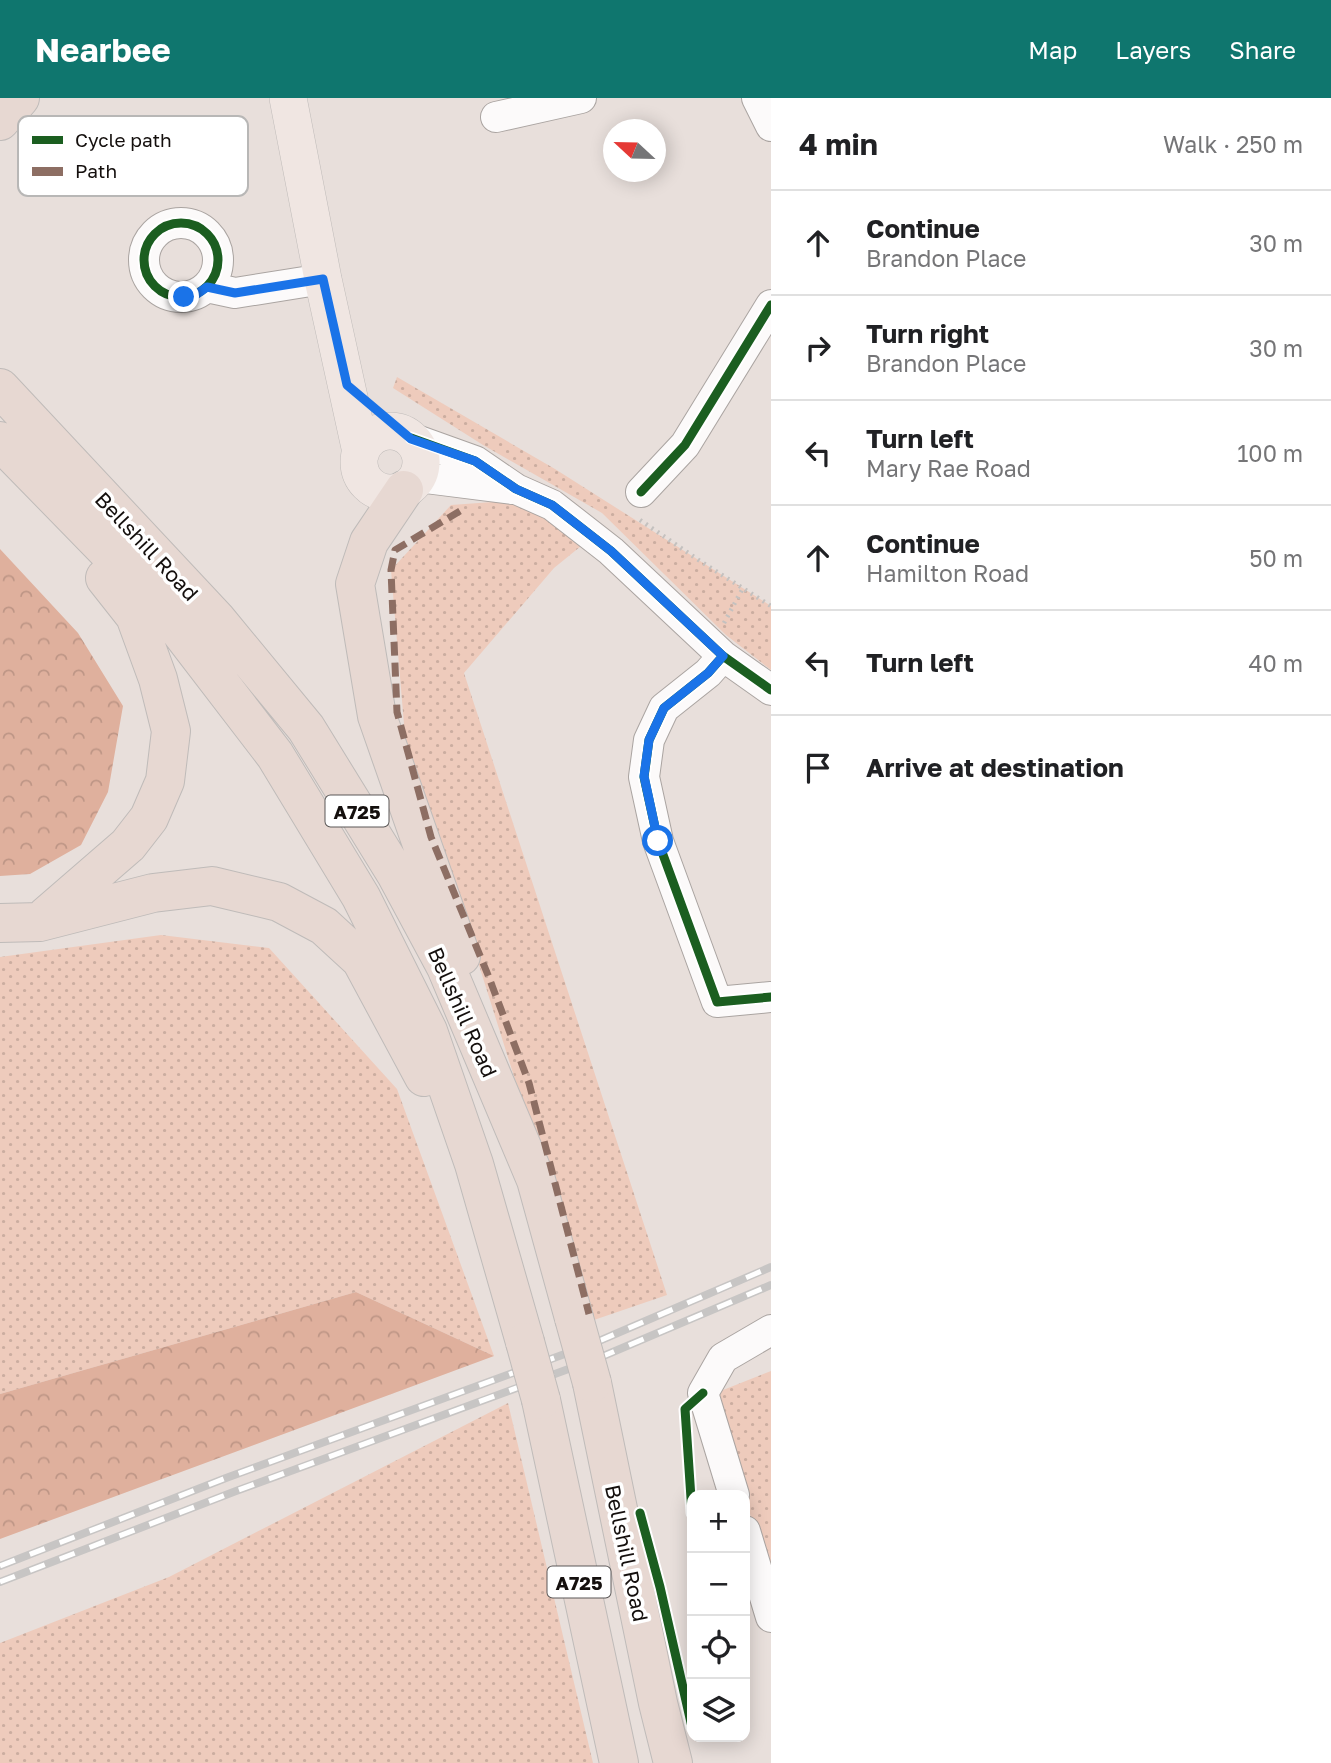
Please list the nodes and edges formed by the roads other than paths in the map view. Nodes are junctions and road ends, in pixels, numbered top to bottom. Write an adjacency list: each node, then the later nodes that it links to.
1 (20, 98): 6 (highway)
2 (288, 98): 8 (main road)
3 (581, 98): 5 (street)
4 (757, 98): 7 (street)
5 (496, 117)
6 (0, 121)
7 (771, 126)
8 (323, 279): 9 (street); 11 (main road)
9 (207, 287)
10 (768, 314): 18 (street)
11 (347, 385): 13 (main road); 15 (main road)
12 (0, 388): 25 (highway, Bellshill Road / A725)
13 (407, 436): 15 (main road); 16 (main road); 17 (street)
14 (0, 441): 21 (highway); 24 (highway, Bellshill Road / A725)
15 (360, 452): 16 (main road)
16 (411, 483): 17 (street); 25 (highway)
17 (516, 489): 19 (street)
18 (640, 506)
19 (718, 651): 20 (street); 23 (street)
20 (771, 690)
21 (40, 922): 22 (highway); 24 (highway)
22 (0, 923)
23 (771, 997)
24 (474, 1164): 30 (highway, Bellshill Road / A725, bridge)
25 (536, 1180): 31 (highway, Bellshill Road / A725, bridge)
26 (771, 1330): 27 (street)
27 (732, 1490)
28 (750, 1548): 29 (street)
29 (771, 1617)
30 (620, 1763)
31 (674, 1763)

